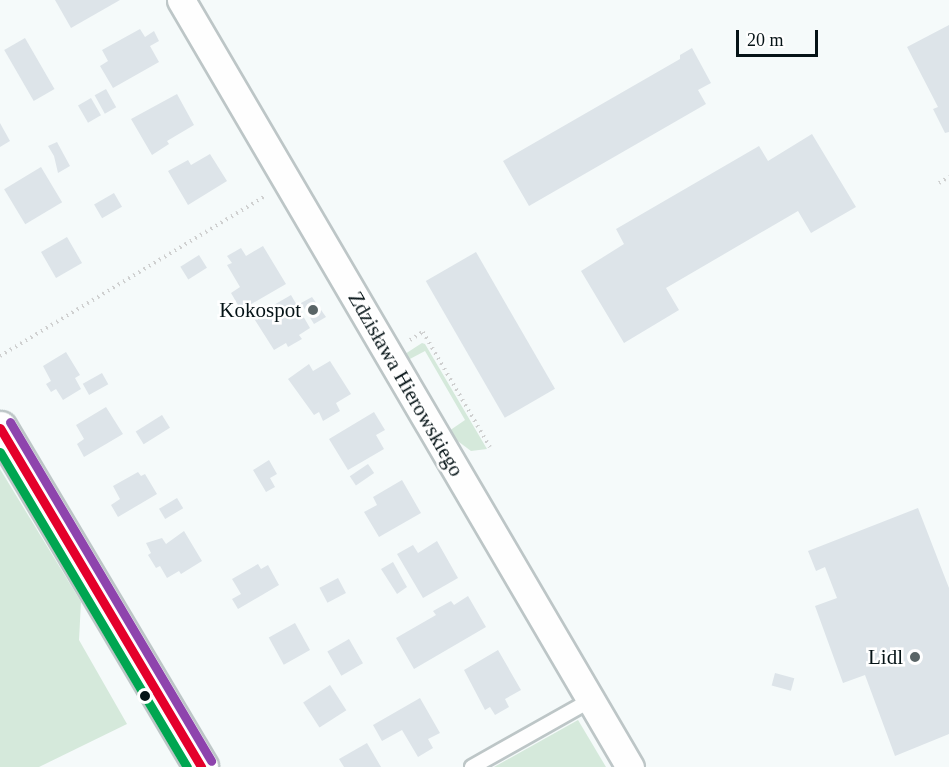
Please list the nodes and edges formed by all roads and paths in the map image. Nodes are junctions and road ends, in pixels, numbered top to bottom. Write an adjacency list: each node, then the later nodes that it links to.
1 (181, 0): 3 (street, Zdzisława Hierowskiego)
2 (949, 177): 4 (path)
3 (288, 182): 5 (street, Zdzisława Hierowskiego); 6 (path)
4 (939, 183)
5 (387, 353): 8 (path); 9 (street, Zdzisława Hierowskiego)
6 (0, 356)
7 (0, 428): 10 (street)
8 (490, 447)
9 (591, 700): 11 (lane); 12 (street, Zdzisława Hierowskiego)
10 (201, 767)
11 (472, 767)
12 (630, 767)

